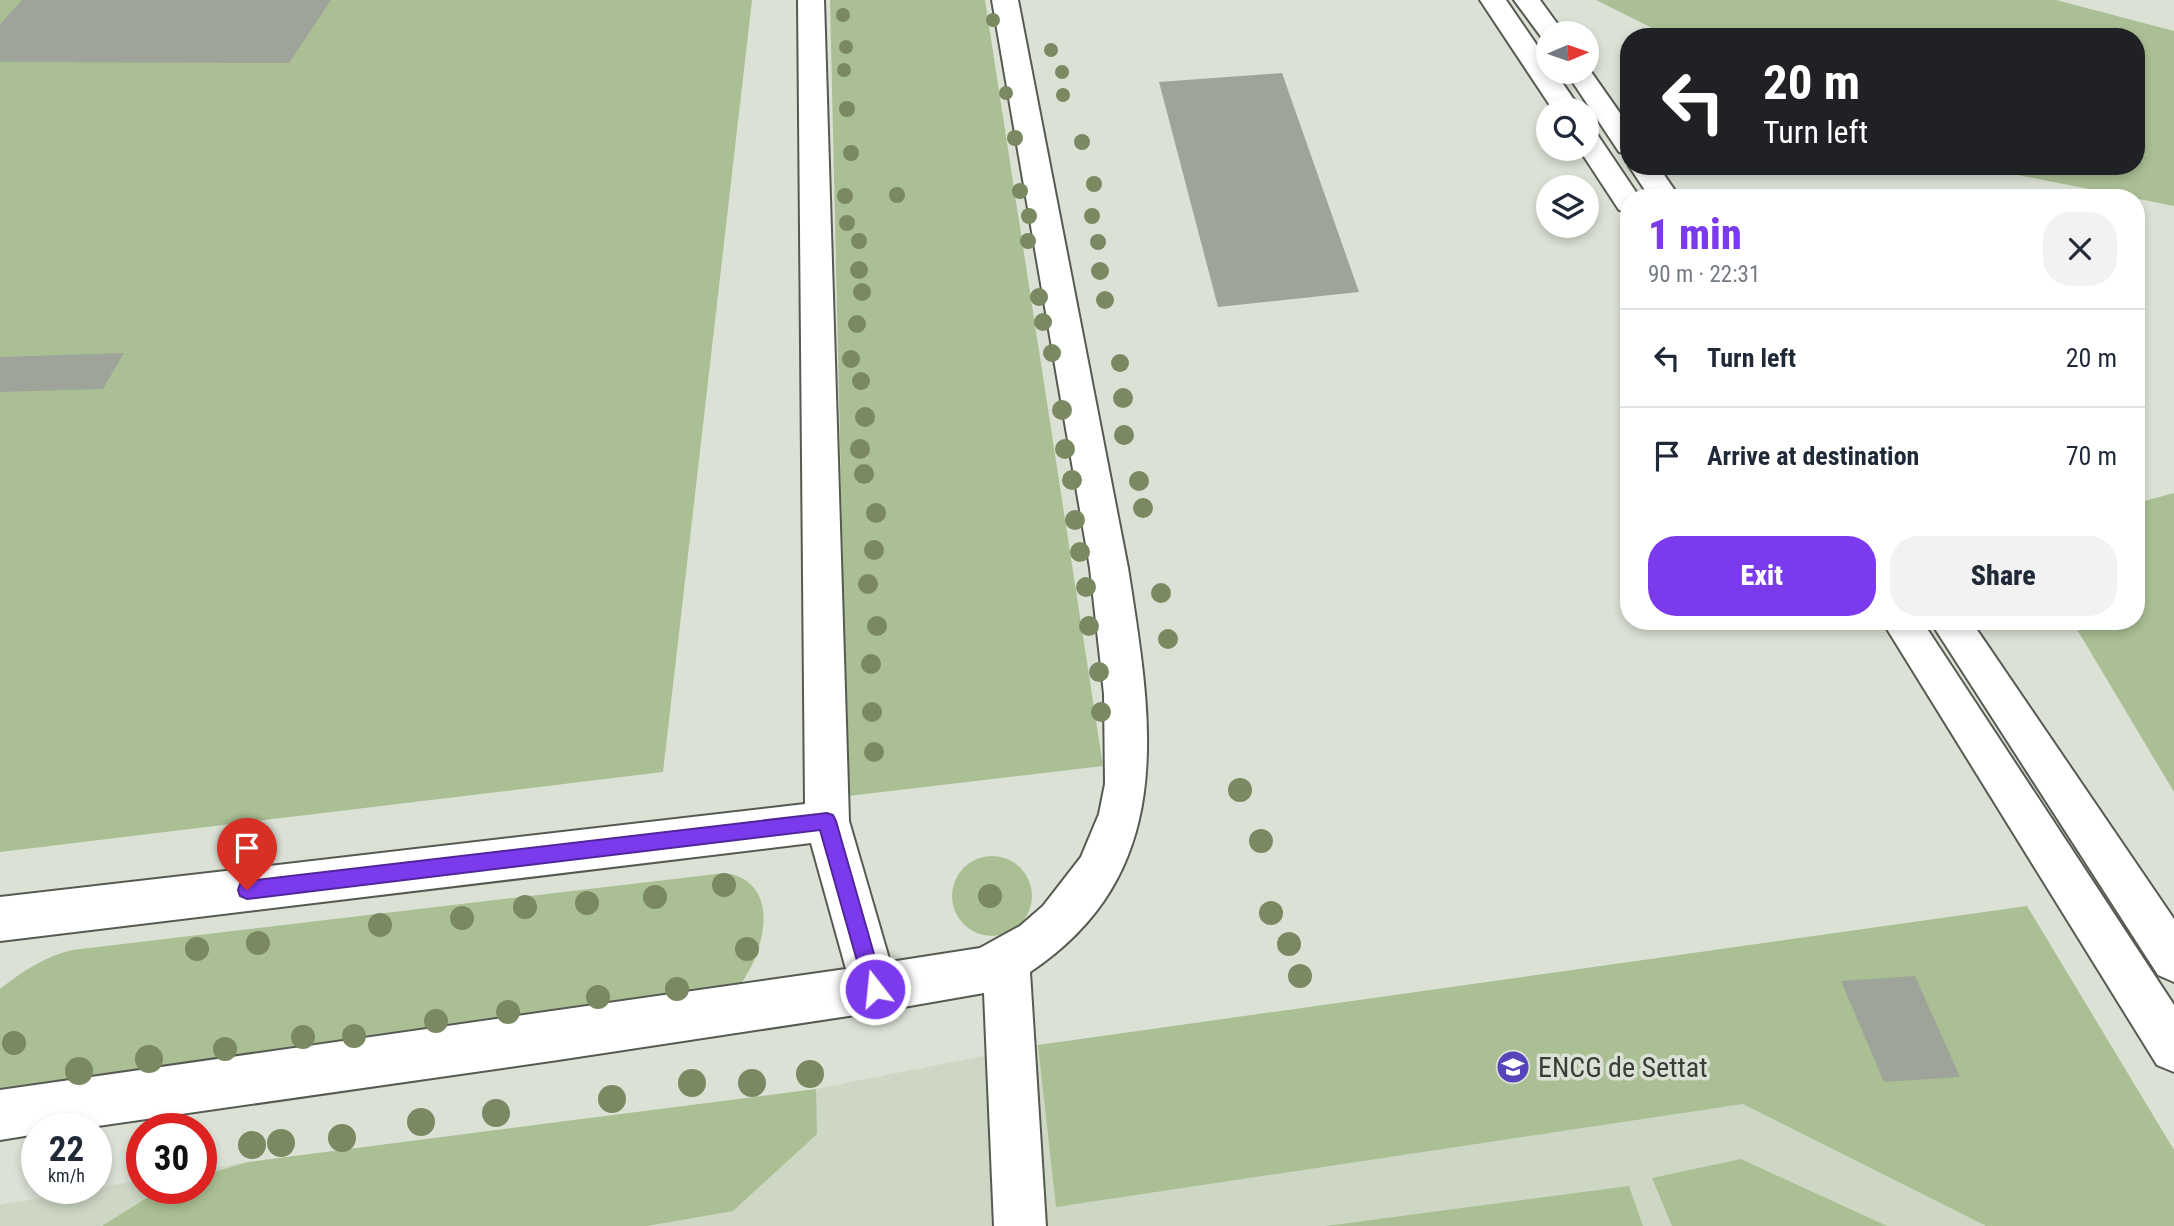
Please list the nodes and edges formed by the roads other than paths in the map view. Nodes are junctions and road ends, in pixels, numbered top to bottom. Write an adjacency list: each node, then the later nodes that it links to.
1 (811, 0): 13 (street)
2 (1004, 0): 16 (street)
3 (1493, 0): 7 (street)
4 (1527, 0): 5 (street)
5 (1542, 21)
6 (1587, 84): 8 (street)
7 (1559, 98)
8 (1620, 133)
9 (1599, 159): 10 (street)
10 (1620, 190)
11 (1907, 630): 18 (street)
12 (1955, 630): 15 (street)
13 (827, 821): 14 (street); 17 (street)
14 (1, 921)
15 (2174, 959)
16 (1006, 962): 17 (street); 20 (street)
17 (875, 989): 19 (street)
18 (2174, 1048)
19 (0, 1115)
20 (1020, 1226)

